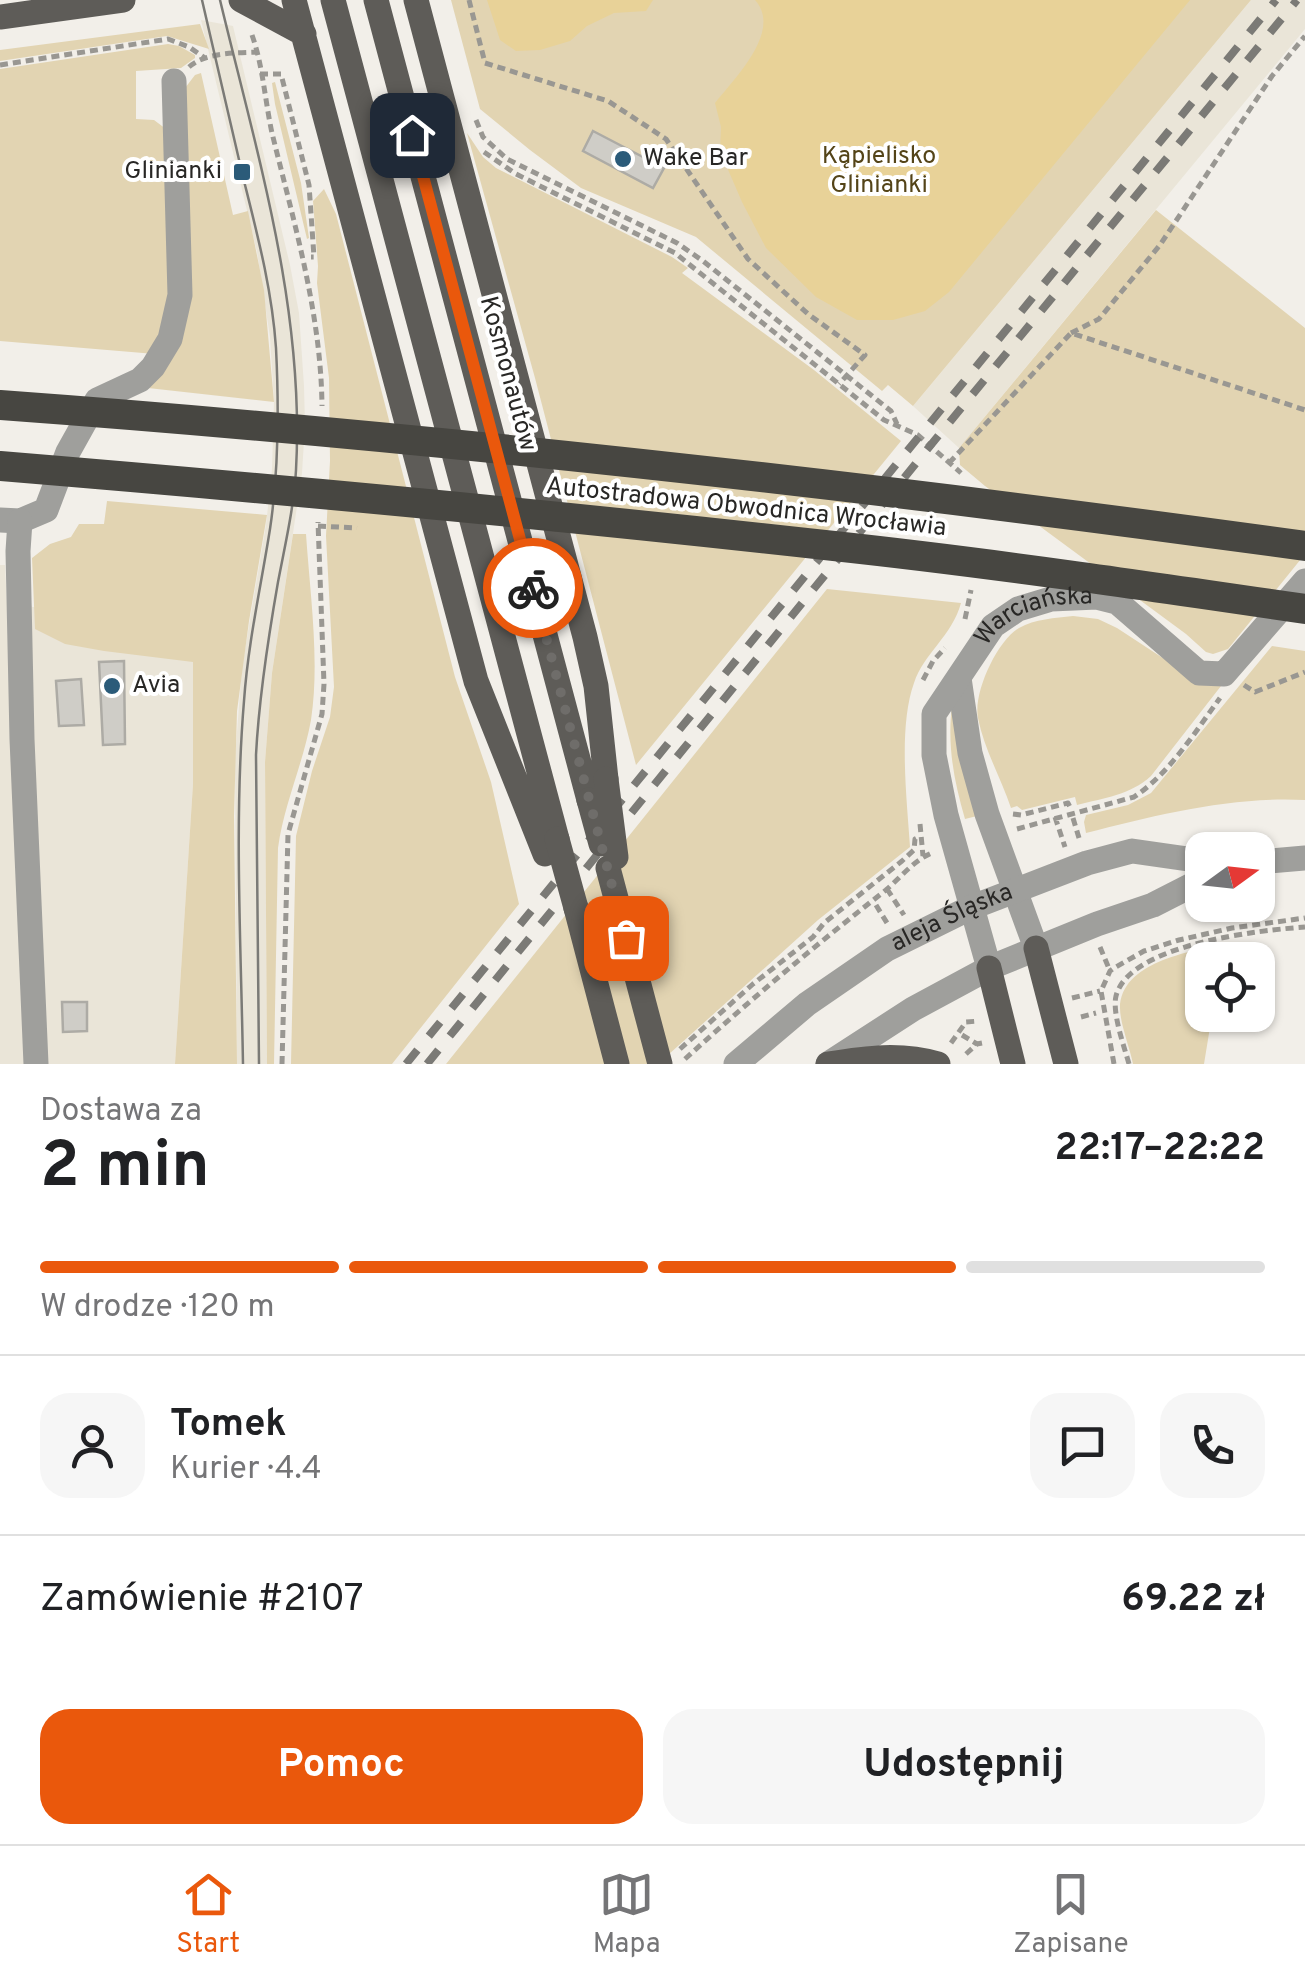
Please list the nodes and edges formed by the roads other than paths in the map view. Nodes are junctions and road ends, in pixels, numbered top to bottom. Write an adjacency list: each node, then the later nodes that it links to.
1 (123, 0): 7 (main road)
2 (241, 0): 8 (main road)
3 (294, 0): 8 (main road)
4 (333, 0): 18 (main road)
5 (376, 0): 22 (main road, Kosmonautów, bridge)
6 (416, 0): 22 (main road, bridge)
7 (0, 16)
8 (304, 34): 18 (main road)
9 (174, 82): 12 (street)
10 (0, 405): 13 (highway, Autostradowa Obwodnica Wrocławia, bridge)
11 (0, 466): 15 (highway, Autostradowa Obwodnica Wrocławia, bridge)
12 (10, 521): 17 (street)
13 (1305, 546)
14 (1305, 582): 16 (street, Warciańska)
15 (1305, 609)
16 (959, 678): 24 (street, Warciańska); 25 (street, Warciańska)
17 (11, 739): 30 (street)
18 (551, 847): 31 (main road)
19 (1185, 858): 24 (street, aleja Śląska)
20 (1305, 858): 21 (street)
21 (1275, 861)
22 (612, 862): 29 (main road, Kosmonautów)
23 (1185, 889): 26 (street)
24 (1016, 891): 25 (street, aleja Śląska); 26 (street, Warciańska)
25 (970, 908): 27 (street, Warciańska); 32 (street, aleja Śląska)
26 (1036, 948): 27 (street); 35 (main road)
27 (989, 968): 33 (street); 34 (main road)
28 (943, 1056): 33 (main road)
29 (668, 1058)
30 (36, 1064)
31 (617, 1064)
32 (736, 1064)
33 (828, 1064)
34 (1013, 1064)
35 (1066, 1064)

